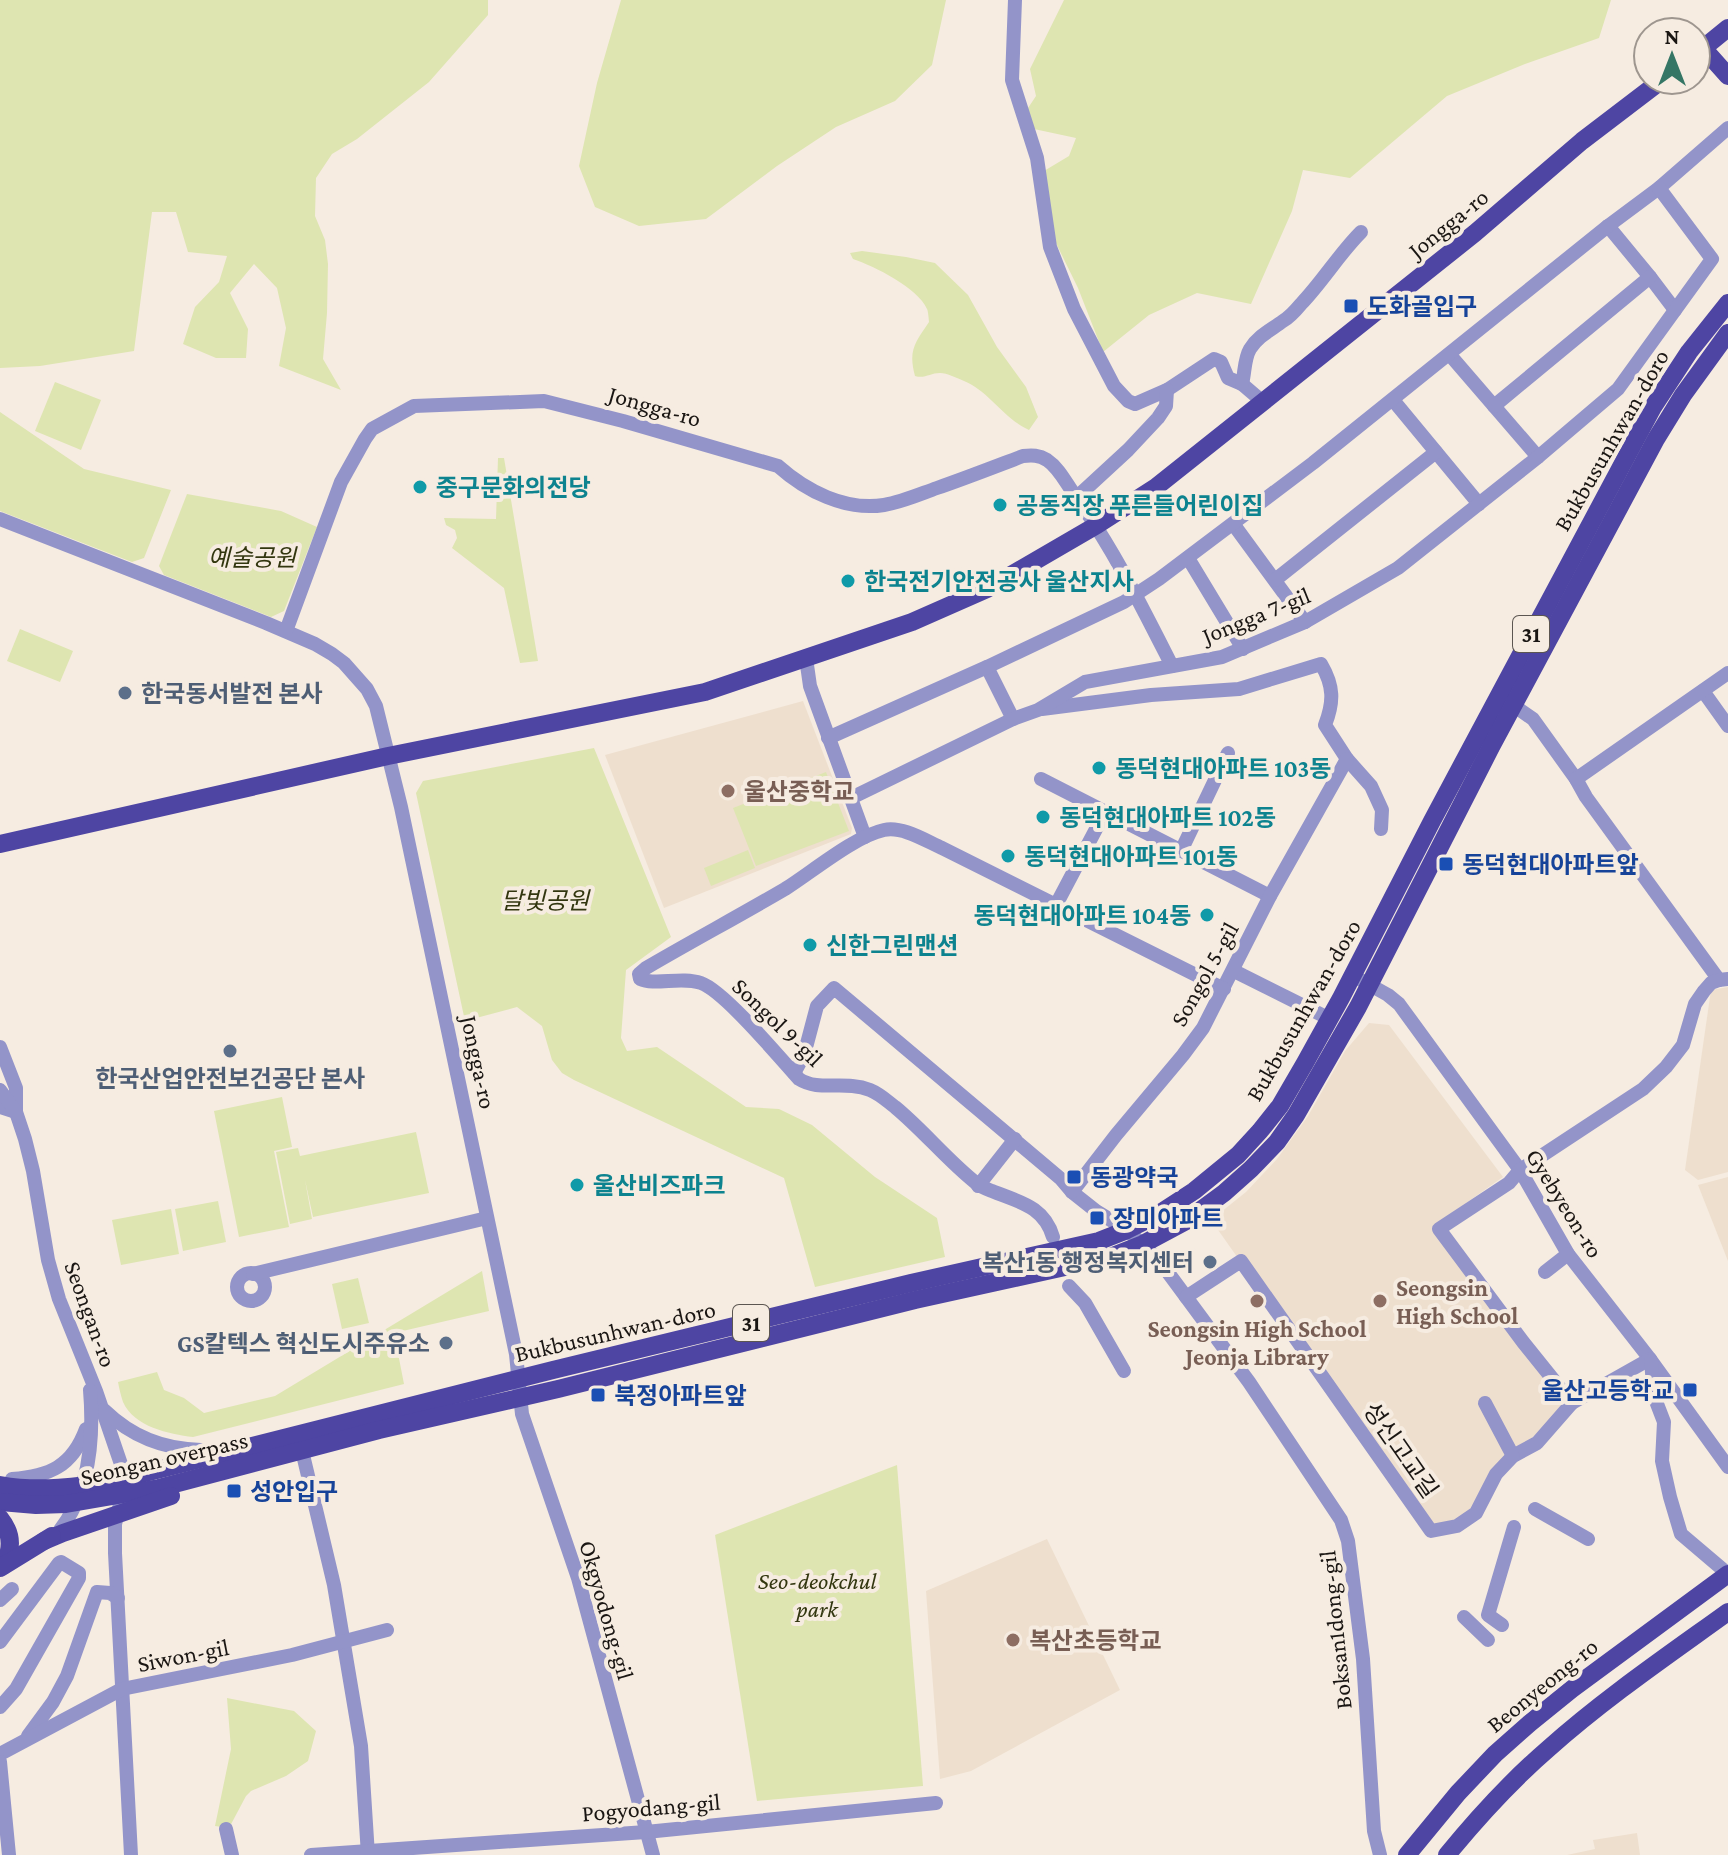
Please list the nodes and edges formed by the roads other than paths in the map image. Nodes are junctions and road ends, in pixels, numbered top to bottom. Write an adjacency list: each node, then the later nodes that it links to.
1 (1015, 0): 19 (street)
2 (1728, 28): 3 (main road)
3 (1712, 41)
4 (1712, 62): 5 (main road)
5 (1728, 76)
6 (1641, 96): 21 (main road, Jongga-ro)
7 (1728, 128): 8 (street)
8 (1659, 188): 9 (street); 14 (street, Jongga 7-gil)
9 (1608, 226): 11 (street); 17 (street)
10 (1361, 232): 18 (street)
11 (1650, 277): 14 (street); 22 (street)
12 (1728, 291): 34 (main road)
13 (1728, 303): 34 (main road, Bukbusunhwan-doro / 31)
14 (1675, 310): 24 (street, Jongga 7-gil)
15 (1728, 333): 34 (main road, Bukbusunhwan-doro / 31)
16 (1728, 345): 34 (main road)
17 (1450, 355): 20 (street); 22 (street)
18 (1242, 384): 19 (street); 21 (street)
19 (1167, 390): 25 (street)
20 (1393, 400): 23 (street); 29 (street)
21 (1263, 402): 28 (main road, Jongga-ro)
22 (1494, 406): 24 (street)
23 (1436, 452): 26 (street); 31 (street)
24 (1538, 457): 26 (street, Jongga 7-gil)
25 (1077, 497): 28 (street, Jongga-ro); 35 (street, Jongga-ro)
26 (1479, 504): 33 (street, Jongga 7-gil)
27 (0, 519): 35 (street, Jongga-ro)
28 (1097, 525): 32 (street); 37 (main road, Jongga-ro)
29 (1234, 525): 30 (street); 31 (street)
30 (1188, 558): 32 (street); 36 (street)
31 (1275, 580): 33 (street)
32 (1136, 594): 38 (street); 39 (street)
33 (1305, 622): 36 (street, Jongga 7-gil)
34 (1543, 630): 42 (main road, Bukbusunhwan-doro / 31); 61 (main road, Bukbusunhwan-doro / 31)
35 (286, 631): 48 (street, Jongga-ro)
36 (1243, 649): 38 (street, Jongga 7-gil)
37 (806, 658): 46 (street); 48 (main road, Jongga-ro)
38 (1172, 666): 43 (street, Jongga 7-gil)
39 (987, 667): 44 (street); 46 (street)
40 (1728, 673): 41 (street)
41 (1703, 691): 45 (street); 51 (street)
42 (1513, 705): 51 (street); 61 (main road, Bukbusunhwan-doro / 31)
43 (1038, 710): 44 (street, Jongga 7-gil); 49 (street)
44 (1013, 719): 52 (street, Jongga 7-gil)
45 (1728, 726)
46 (828, 738): 52 (street)
47 (1228, 753): 57 (street)
48 (388, 756): 56 (main road, Jongga-ro); 74 (street, Jongga-ro)
49 (1347, 759): 54 (street); 58 (street, Songol 5-gil)
50 (1041, 779): 53 (street)
51 (1576, 779): 62 (street)
52 (851, 798): 55 (street)
53 (1105, 812): 57 (street); 59 (street)
54 (1381, 829)
55 (865, 837): 59 (street); 66 (street, Songol 9-gil)
56 (0, 844)
57 (1181, 851): 58 (street)
58 (1270, 896): 60 (street, Songol 5-gil)
59 (1056, 905): 63 (street)
60 (1234, 971): 63 (street, Songol 5-gil); 64 (street)
61 (1361, 980): 64 (main road, Bukbusunhwan-doro / 31); 71 (street, Gyebyeon-ro); 77 (main road, Bukbusunhwan-doro / 31)
62 (1724, 980): 71 (street)
63 (1224, 989): 73 (street, Songol 5-gil)
64 (1330, 1019): 75 (main road, Bukbusunhwan-doro / 31)
65 (0, 1047): 69 (street)
66 (794, 1073): 70 (street, Boksan1dong-gil); 72 (street, Songol 9-gil)
67 (0, 1090): 69 (street, Seongan-ro)
68 (0, 1107): 69 (street)
69 (16, 1112): 92 (street, Seongan-ro)
70 (1015, 1139): 72 (street); 73 (street, Boksan1dong-gil)
71 (1520, 1170): 78 (street, Gyebyeon-ro); 91 (street)
72 (978, 1186): 76 (street, Songol 9-gil)
73 (1072, 1192): 75 (street, Boksan1dong-gil)
74 (487, 1218): 80 (street); 88 (street, Jongga-ro)
75 (1127, 1230): 77 (street, Boksan1dong-gil); 79 (main road, Bukbusunhwan-doro / 31)
76 (1053, 1237)
77 (1143, 1244): 79 (main road, Bukbusunhwan-doro / 31); 85 (street, Boksan1dong-gil)
78 (1568, 1254): 81 (street); 86 (street, Gyebyeon-ro)
79 (1072, 1257): 88 (main road, Bukbusunhwan-doro / 31)
80 (288, 1265): 82 (street); 84 (street)
81 (1545, 1272)
82 (253, 1274): 84 (street); 84 (street)
83 (1069, 1286): 87 (street)
84 (265, 1288)
85 (1186, 1297): 95 (street, 성신고교길); 138 (street, Boksan1dong-gil)
86 (1650, 1359): 91 (street, 성신고교길); 97 (street, Gyebyeon-ro); 113 (street)
87 (1124, 1371)
88 (519, 1388): 89 (main road, Bukbusunhwan-doro / 31); 131 (street, Okgyodong-gil)
89 (463, 1401): 93 (main road, Bukbusunhwan-doro); 94 (main road); 96 (main road)
90 (1485, 1403): 95 (street)
91 (1572, 1403): 95 (street, 성신고교길)
92 (97, 1406): 94 (street); 98 (street, Seongan-ro); 99 (street); 100 (street)
93 (334, 1434): 100 (main road, Seongan overpass); 102 (main road, Seongan overpass)
94 (201, 1450): 98 (main road)
95 (1513, 1456)
96 (304, 1459): 101 (main road); 122 (street)
97 (1728, 1467)
98 (125, 1474): 99 (main road); 101 (street); 106 (main road)
99 (85, 1478): 100 (main road); 105 (street)
100 (4, 1480)
101 (155, 1500): 106 (main road)
102 (0, 1502)
103 (1535, 1509): 110 (street)
104 (0, 1510): 105 (main road)
105 (72, 1512): 106 (main road); 109 (street)
106 (109, 1513): 109 (main road); 111 (main road); 115 (street)
107 (0, 1518): 112 (main road)
108 (1514, 1527): 119 (street)
109 (60, 1530): 111 (main road)
110 (1588, 1539)
111 (44, 1541): 112 (main road)
112 (2, 1567)
113 (1728, 1574): 139 (main road, Beonyeong-ro)
114 (12, 1589): 116 (street)
115 (118, 1598): 124 (street); 126 (street)
116 (0, 1600)
117 (1728, 1612): 140 (main road)
118 (1464, 1617): 121 (street)
119 (1502, 1625)
120 (387, 1630): 122 (street, Siwon-gil)
121 (1488, 1640)
122 (343, 1641): 124 (street, Siwon-gil); 132 (street)
123 (0, 1642): 125 (street)
124 (122, 1689): 126 (street, Siwon-gil); 134 (street)
125 (0, 1707)
126 (26, 1740): 127 (street, Siwon-gil)
127 (0, 1754)
128 (0, 1762): 133 (street)
129 (936, 1803): 131 (street, Pogyodang-gil)
130 (226, 1829): 135 (street)
131 (646, 1832): 132 (street, Pogyodang-gil); 137 (street, Okgyodong-gil)
132 (368, 1853): 136 (street, Pogyodang-gil)
133 (9, 1855)
134 (131, 1855)
135 (232, 1855)
136 (311, 1855)
137 (653, 1855)
138 (1380, 1855)
139 (1407, 1855)
140 (1447, 1855)

